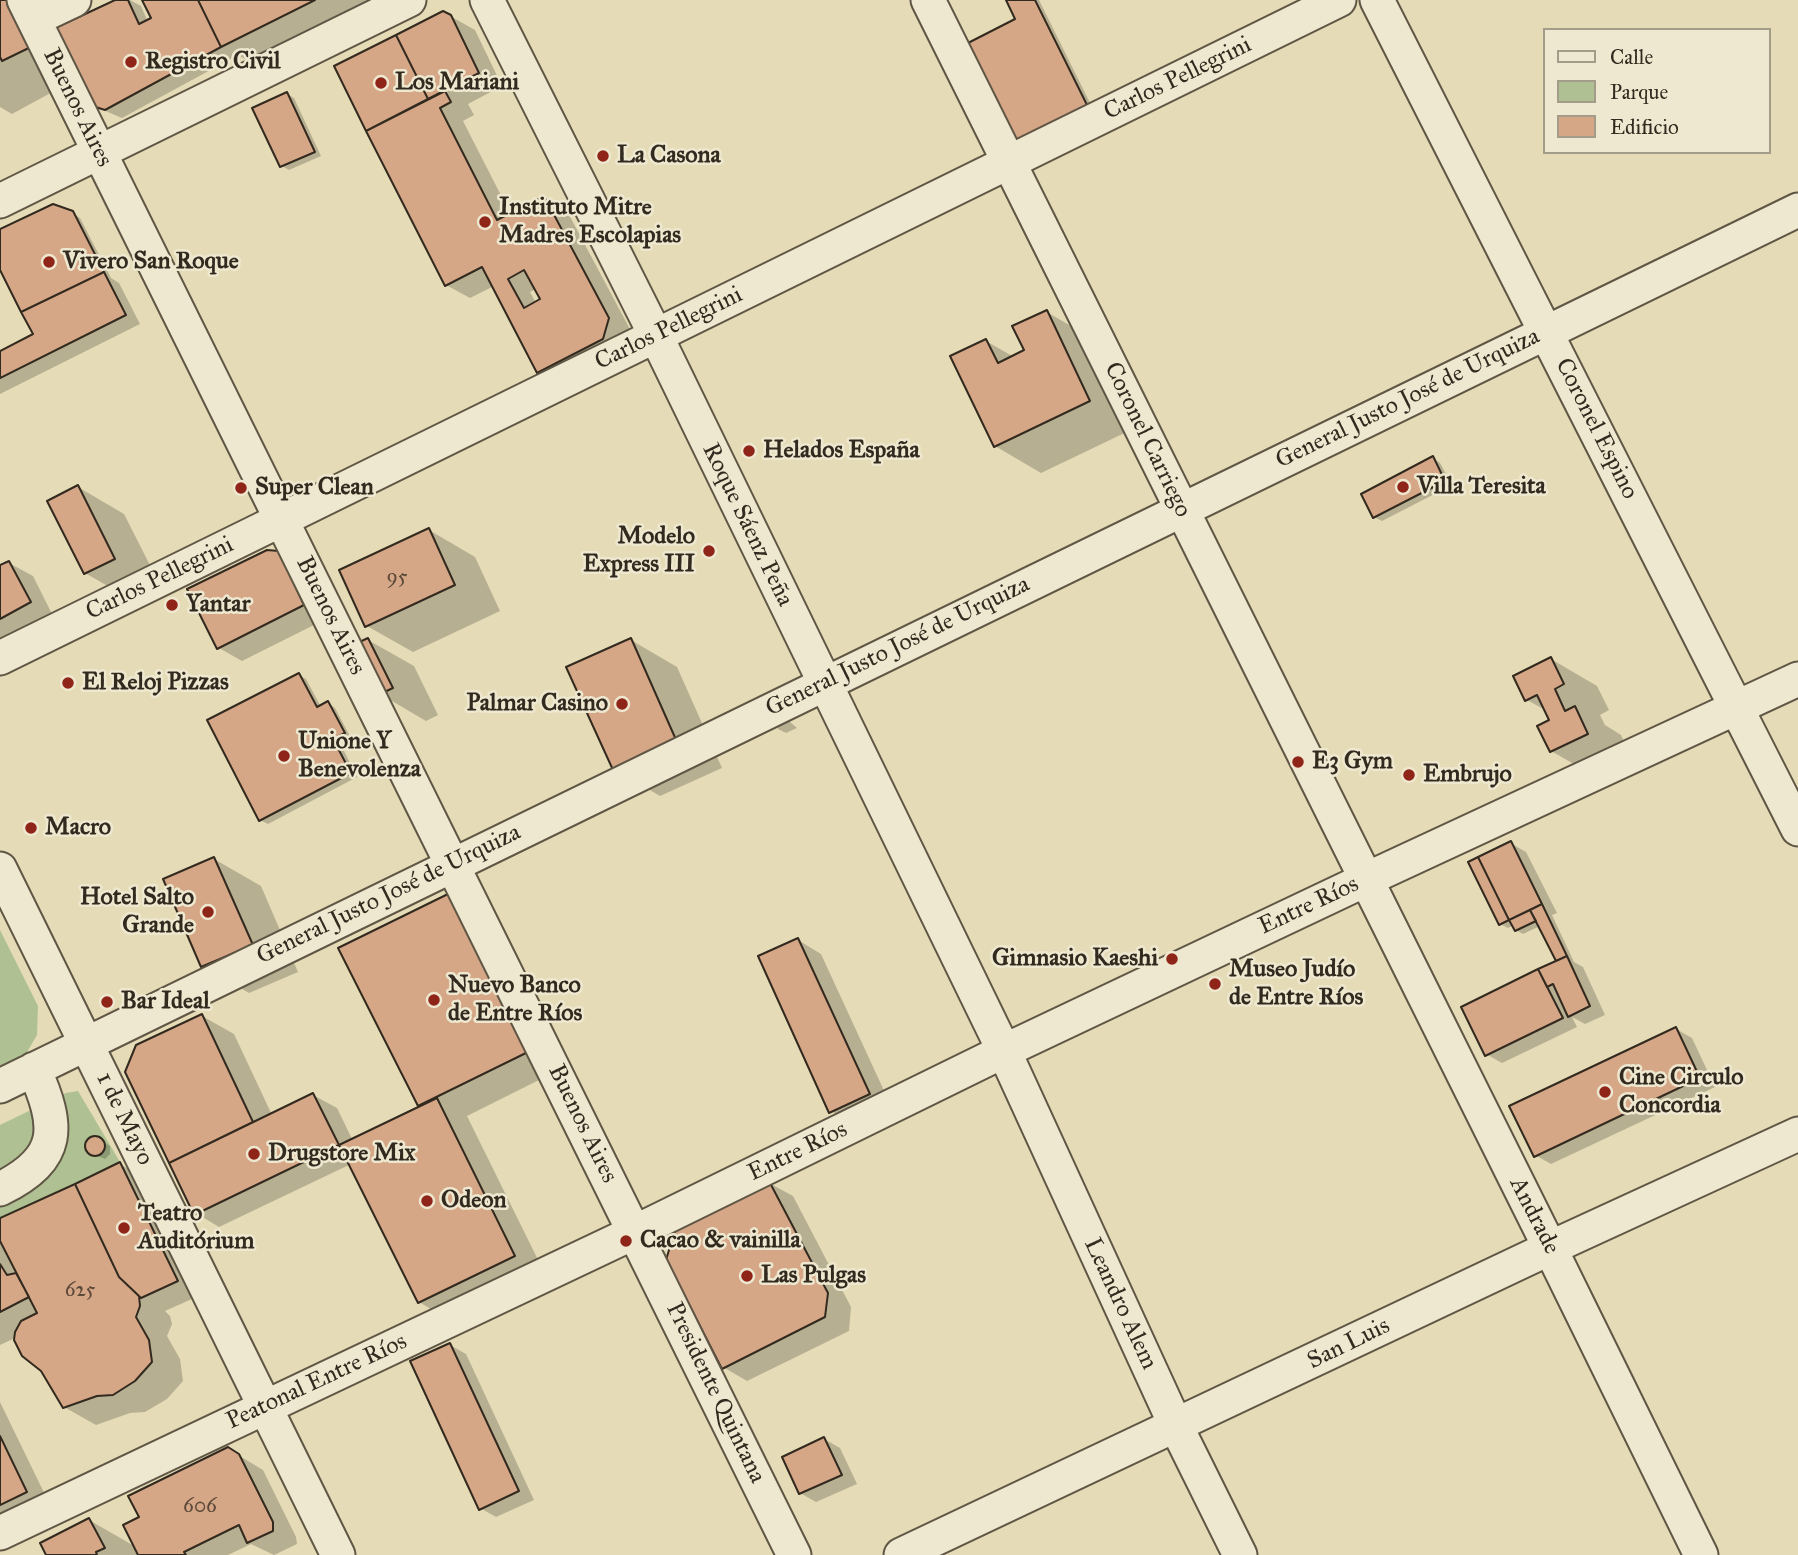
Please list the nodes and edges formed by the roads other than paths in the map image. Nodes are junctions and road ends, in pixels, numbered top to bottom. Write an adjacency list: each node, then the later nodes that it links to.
1 (74, 0): 7 (street)
2 (409, 0): 8 (street)
3 (487, 0): 13 (street, Roque Sáenz Peña)
4 (928, 0): 9 (street, Coronel Carriego)
5 (1339, 0): 9 (street, Carlos Pellegrini)
6 (1377, 0): 12 (street, Coronel Espino)
7 (29, 9): 8 (street, Buenos Aires)
8 (98, 152): 10 (street); 15 (street, Buenos Aires)
9 (1008, 162): 13 (street, Carlos Pellegrini); 14 (street, Coronel Carriego)
10 (0, 201)
11 (1798, 210): 12 (street, General Justo José de Urquiza)
12 (1546, 332): 14 (street, General Justo José de Urquiza); 19 (street, Coronel Espino)
13 (656, 336): 15 (street, Carlos Pellegrini); 18 (street, Roque Sáenz Peña)
14 (1181, 509): 18 (street, General Justo José de Urquiza); 23 (street, Coronel Carriego)
15 (282, 520): 16 (street, Carlos Pellegrini); 21 (street, Buenos Aires)
16 (0, 658)
17 (1798, 679): 19 (street, Entre Ríos)
18 (824, 683): 21 (street, General Justo José de Urquiza); 25 (street, Roque Sáenz Peña)
19 (1738, 707): 20 (street, Coronel Espino); 23 (street, Entre Ríos)
20 (1798, 829)
21 (453, 864): 24 (street, General Justo José de Urquiza); 30 (street, Buenos Aires)
22 (0, 869): 24 (street, 1 de Mayo)
23 (1365, 880): 25 (street, Entre Ríos); 31 (street, Andrade)
24 (86, 1042): 26 (street, General Justo José de Urquiza); 32 (street, 1 de Mayo)
25 (1003, 1051): 30 (street, Entre Ríos); 33 (street, Leandro Alem)
26 (34, 1069): 27 (street, General Justo José de Urquiza); 29 (street)
27 (0, 1086)
28 (1798, 1135): 31 (street, San Luis)
29 (0, 1189)
30 (635, 1232): 32 (street, Peatonal Entre Ríos); 36 (street, Presidente Quintana)
31 (1550, 1248): 33 (street, San Luis); 39 (street, Andrade)
32 (265, 1407): 34 (street, Peatonal Entre Ríos); 35 (street, 1 de Mayo)
33 (1176, 1426): 37 (street, San Luis); 38 (street, Leandro Alem)
34 (0, 1533)
35 (338, 1555)
36 (794, 1555)
37 (901, 1555)
38 (1240, 1555)
39 (1701, 1555)

